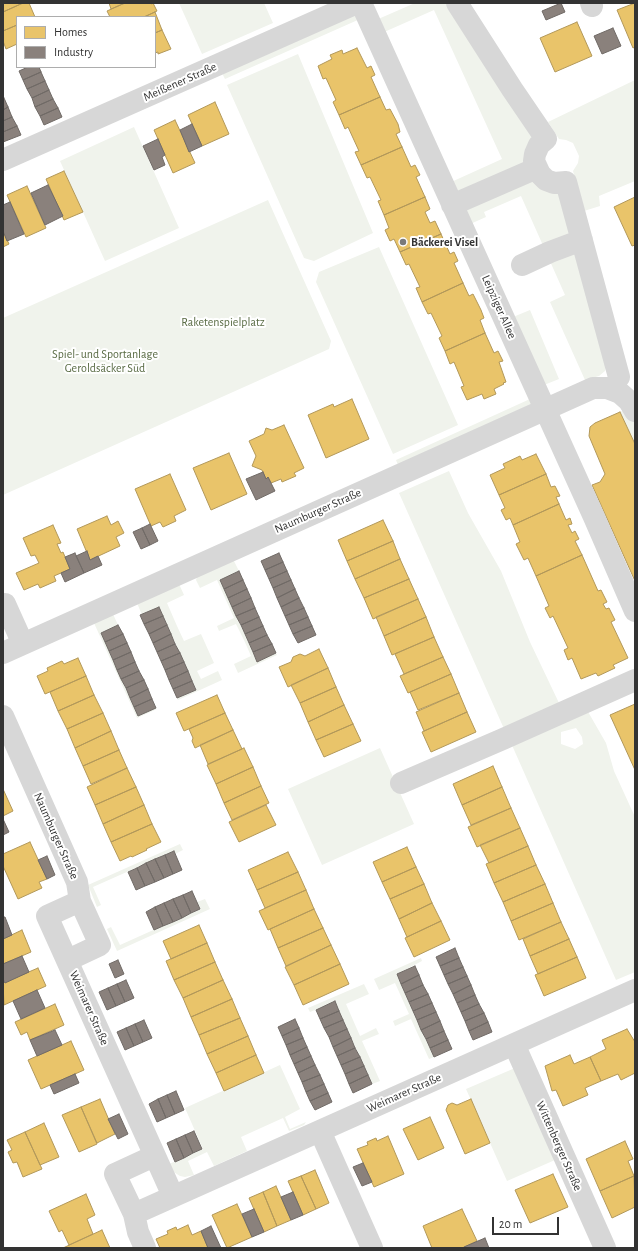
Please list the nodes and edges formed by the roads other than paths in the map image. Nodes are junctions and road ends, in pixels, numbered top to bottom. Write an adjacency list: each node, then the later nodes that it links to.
1 (357, 3): 4 (street, Meißener Straße)
2 (361, 3): 6 (street, Leipziger Allee)
3 (457, 3): 5 (street)
4 (3, 160)
5 (537, 168): 6 (street); 7 (street)
6 (452, 205): 10 (street, Leipziger Allee)
7 (582, 240): 8 (street); 9 (street)
8 (522, 265)
9 (623, 379): 10 (street, Naumburger Straße); 11 (street)
10 (545, 409): 13 (street, Leipziger Allee); 14 (street, Naumburger Straße)
11 (635, 412)
12 (3, 605): 14 (street)
13 (635, 611)
14 (23, 644): 15 (street, Naumburger Straße)
15 (3, 653)
16 (635, 680): 18 (street)
17 (3, 716): 19 (street, Naumburger Straße)
18 (401, 782)
19 (80, 901): 20 (street, Naumburger Straße); 20 (street, Weimarer Straße)
20 (68, 960): 24 (street, Weimarer Straße)
21 (635, 990): 22 (street, Weimarer Straße)
22 (514, 1044): 23 (street, Weimarer Straße); 29 (street, Wittenberger Straße)
23 (320, 1131): 25 (street, Weimarer Straße); 28 (street)
24 (154, 1156): 25 (street, Weimarer Straße); 26 (street)
25 (173, 1196): 26 (street, Weimarer Straße)
26 (134, 1214): 27 (street)
27 (145, 1248)
28 (372, 1248)
29 (605, 1248)

